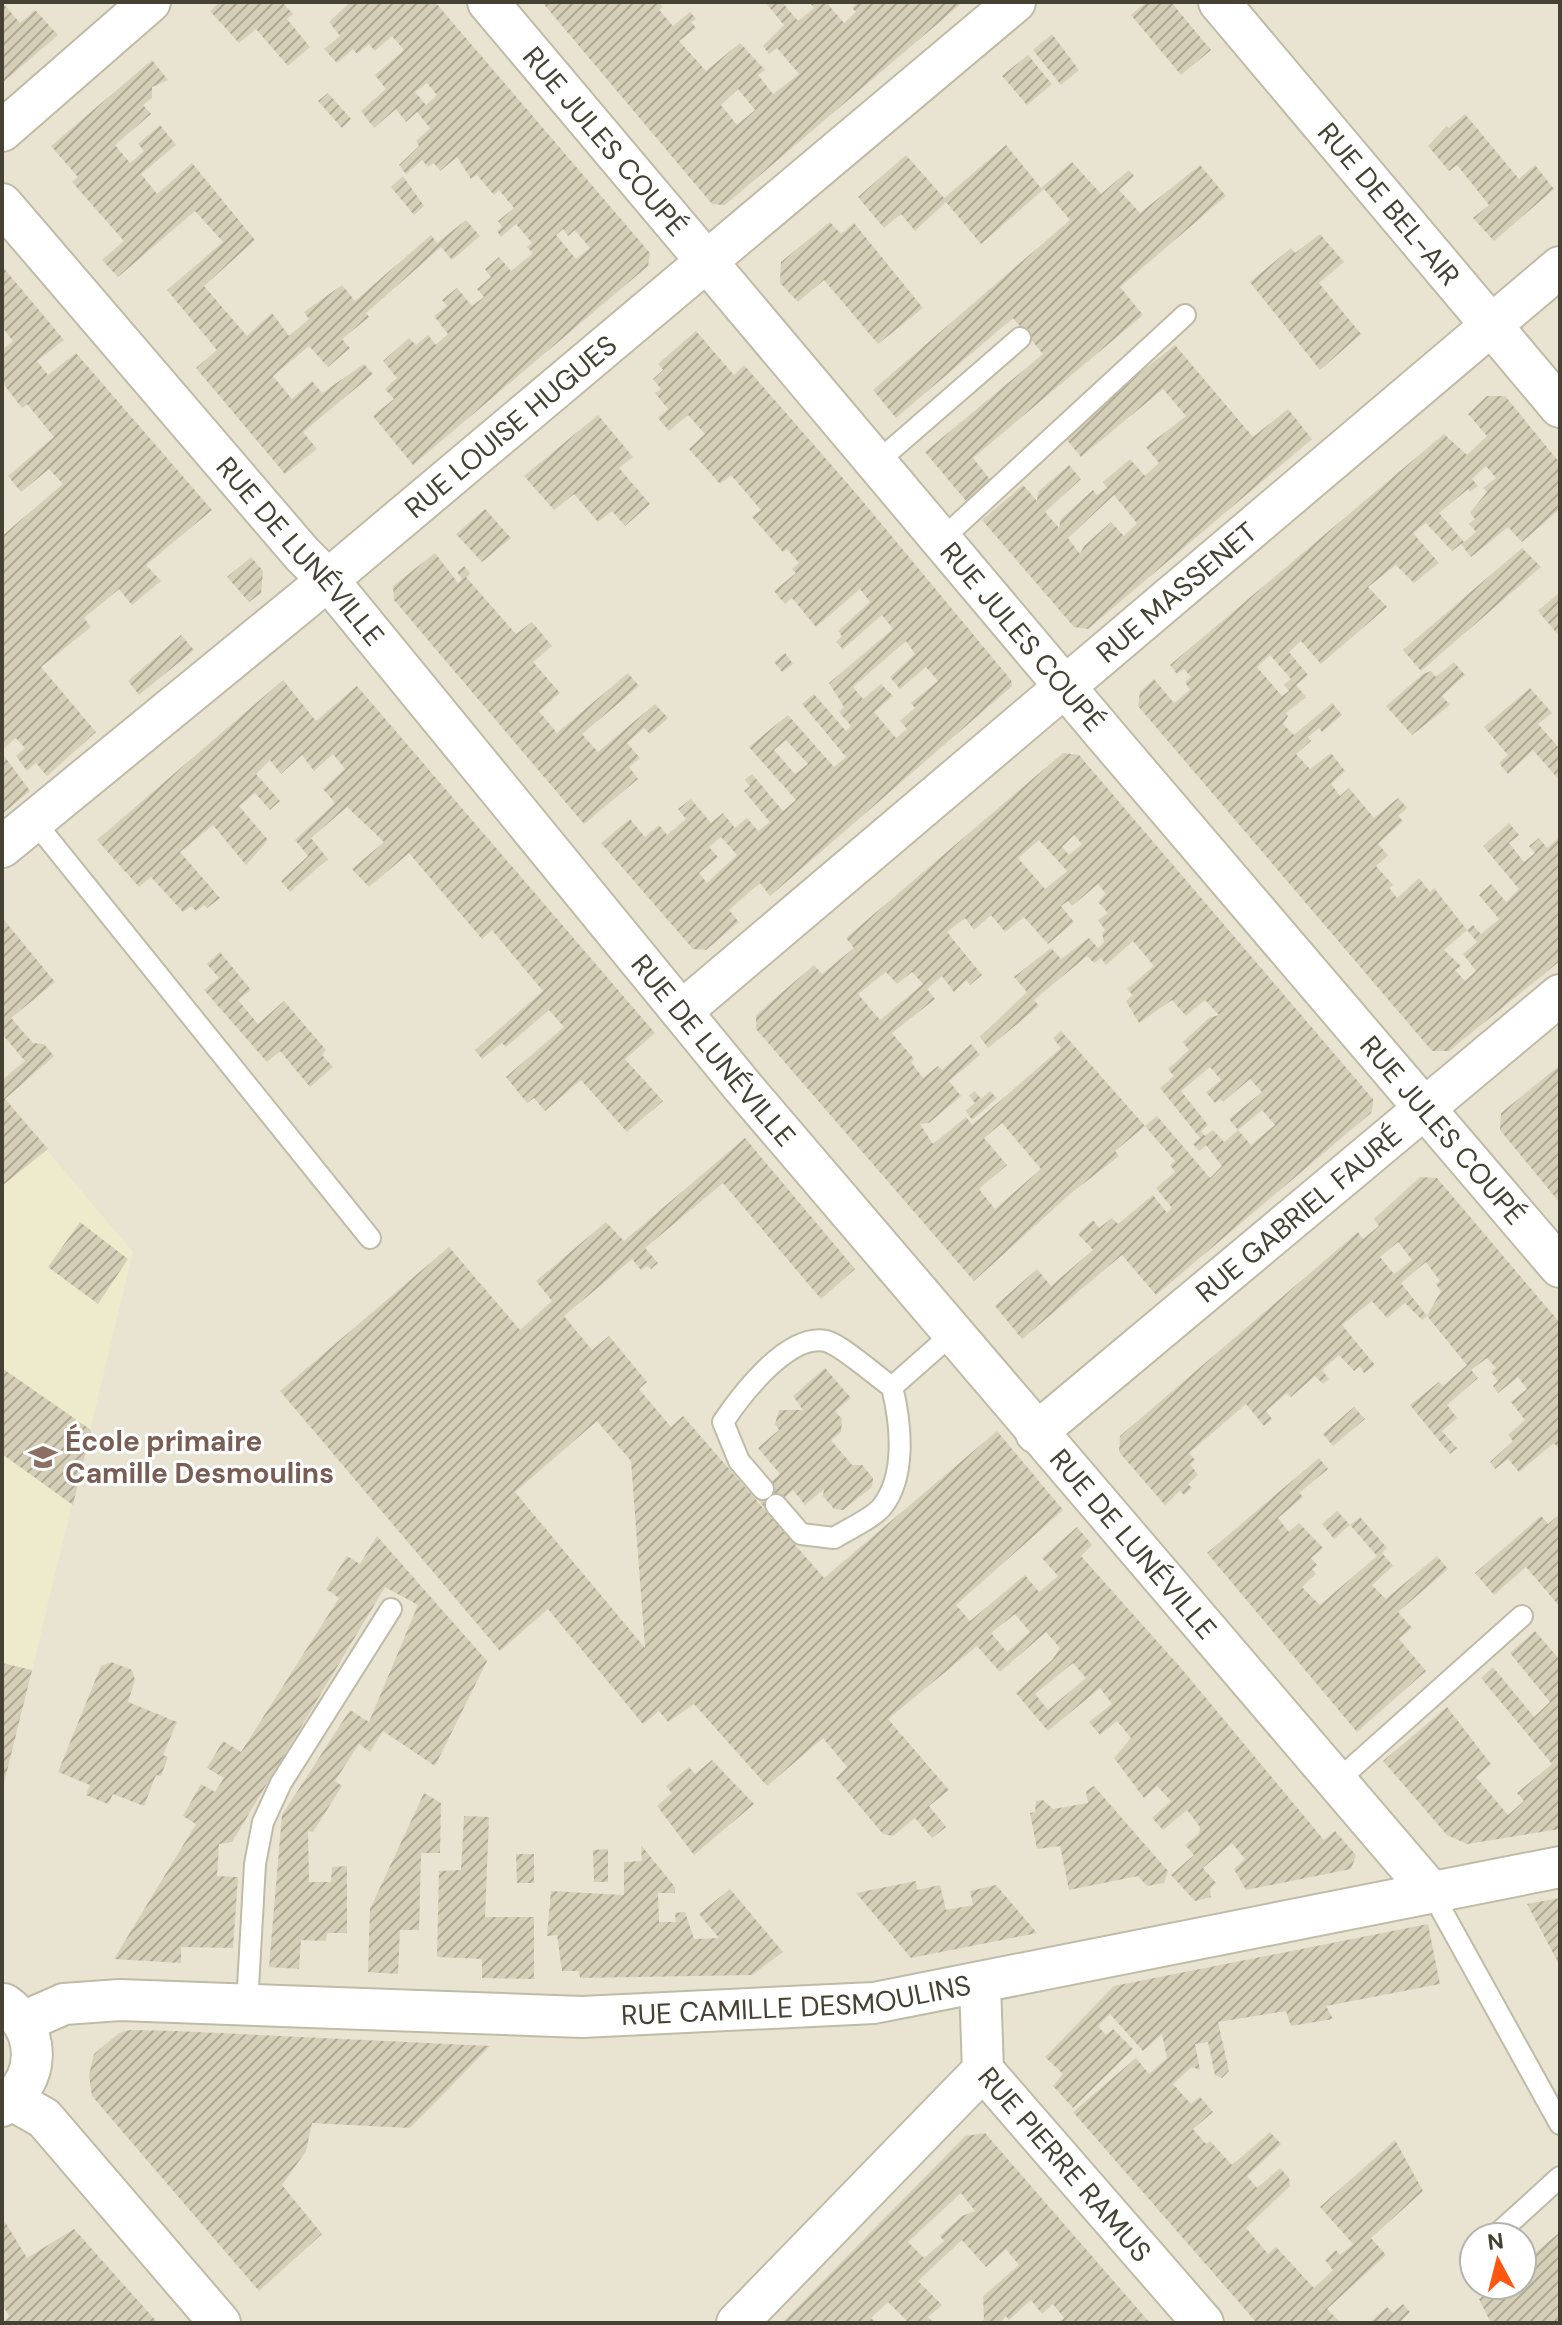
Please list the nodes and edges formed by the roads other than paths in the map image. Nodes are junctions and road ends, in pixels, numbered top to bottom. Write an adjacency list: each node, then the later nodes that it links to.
1 (150, 2): 5 (street)
2 (488, 2): 7 (street, RUE JULES COUPÉ)
3 (1015, 2): 7 (street, RUE LOUISE HUGUES)
4 (1219, 2): 10 (street, RUE DE BEL-AIR)
5 (2, 131)
6 (2, 204): 15 (street, RUE DE LUNÉVILLE)
7 (706, 260): 13 (street, RUE JULES COUPÉ); 15 (street, RUE LOUISE HUGUES)
8 (1560, 267): 10 (street, RUE MASSENET)
9 (1185, 315): 14 (lane)
10 (1492, 326): 12 (street, RUE DE BEL-AIR); 16 (street, RUE MASSENET)
11 (1020, 338): 13 (lane)
12 (1560, 407)
13 (876, 463): 14 (street, RUE JULES COUPÉ)
14 (941, 540): 16 (street, RUE JULES COUPÉ)
15 (328, 580): 17 (street, RUE LOUISE HUGUES); 20 (street, RUE DE LUNÉVILLE)
16 (1065, 687): 20 (street, RUE MASSENET); 21 (street, RUE JULES COUPÉ)
17 (34, 821): 18 (street, RUE LOUISE HUGUES); 22 (lane)
18 (2, 847)
19 (1560, 995): 21 (street, RUE GABRIEL FAURÉ)
20 (682, 1011): 24 (street, RUE DE LUNÉVILLE)
21 (1425, 1108): 23 (street, RUE JULES COUPÉ); 26 (street, RUE GABRIEL FAURÉ)
22 (370, 1238)
23 (1560, 1267)
24 (952, 1334): 25 (lane); 26 (street, RUE DE LUNÉVILLE)
25 (892, 1387): 25 (lane)
26 (1036, 1433): 29 (street, RUE DE LUNÉVILLE)
27 (391, 1609): 33 (lane)
28 (1522, 1616): 29 (lane)
29 (1336, 1782): 31 (street, RUE DE LUNÉVILLE)
30 (1560, 1867): 31 (street, RUE CAMILLE DESMOULINS)
31 (1432, 1893): 32 (street, RUE CAMILLE DESMOULINS); 37 (lane)
32 (980, 1985): 33 (street, RUE CAMILLE DESMOULINS); 35 (street, RUE PIERRE RAMUS)
33 (247, 2005): 34 (street, RUE CAMILLE DESMOULINS)
34 (12, 2012): 36 (street)
35 (983, 2070): 41 (street); 42 (street, RUE PIERRE RAMUS)
36 (7, 2103): 40 (street)
37 (1560, 2124)
38 (1560, 2177): 39 (lane)
39 (1512, 2221)
40 (220, 2323)
41 (737, 2323)
42 (1203, 2323)

